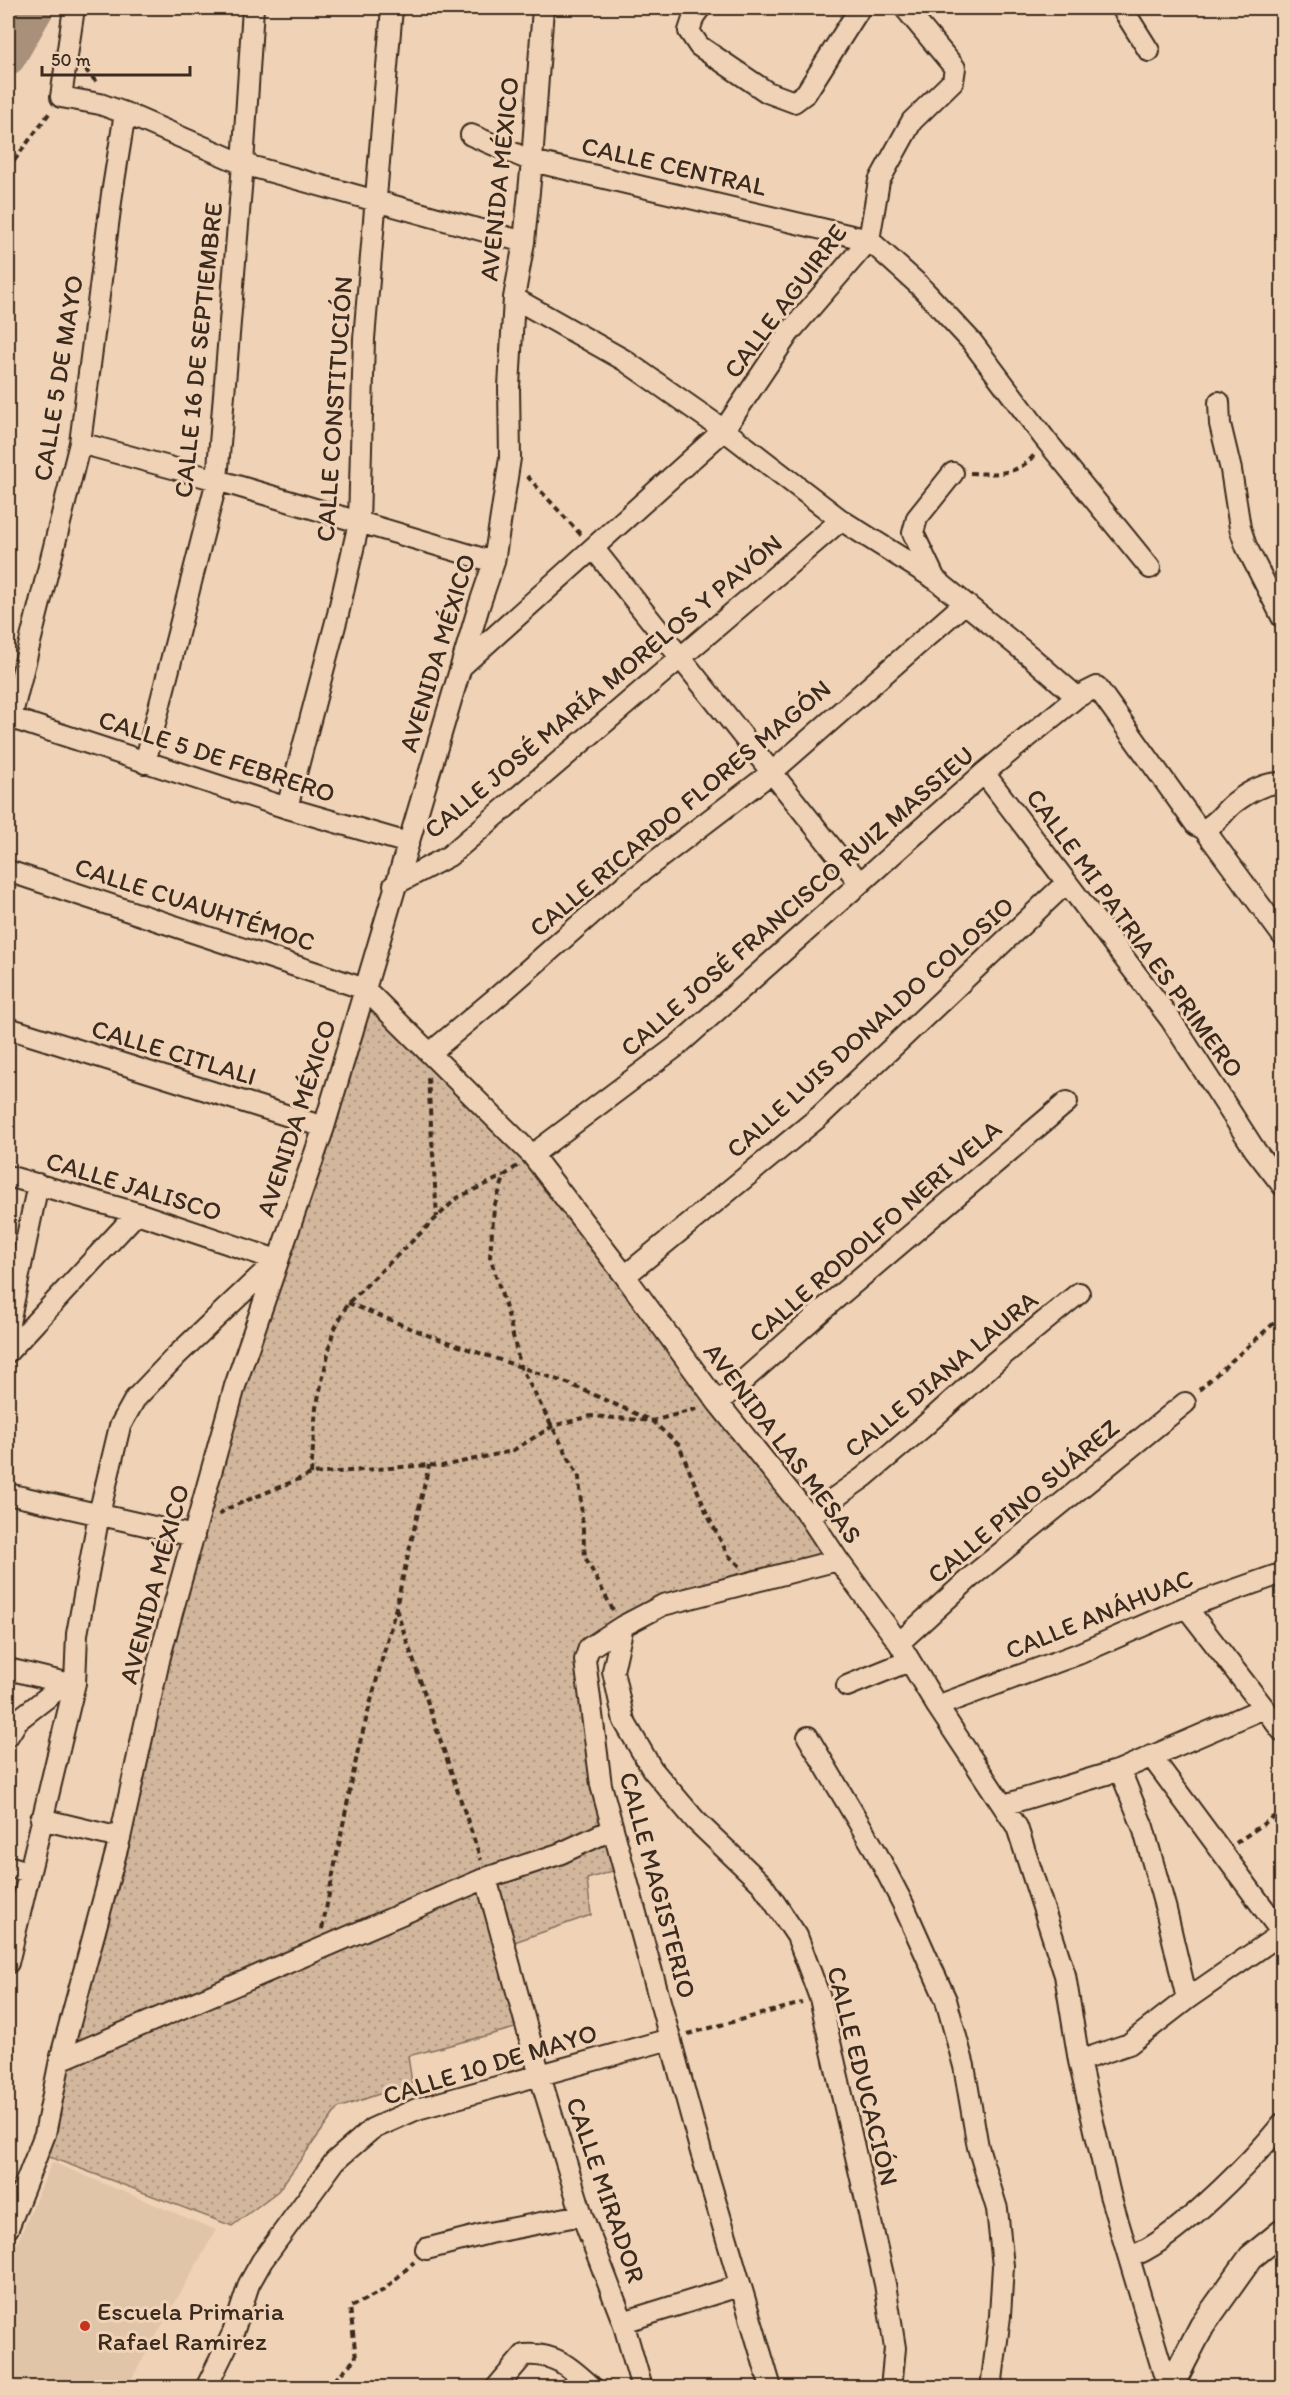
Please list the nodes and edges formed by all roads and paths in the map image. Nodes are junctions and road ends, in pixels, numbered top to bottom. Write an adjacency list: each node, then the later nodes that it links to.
1 (74, 8): 9 (street)
2 (253, 8): 15 (street, CALLE 16 DE SEPTIEMBRE)
3 (392, 8): 17 (street, CALLE CONSTITUCIÓN)
4 (543, 8): 14 (street, AVENIDA MÉXICO)
5 (700, 8): 6 (street)
6 (860, 8)
7 (905, 8): 18 (street, CALLE AGUIRRE)
8 (1122, 8): 10 (street)
9 (66, 49): 11 (street); 12 (path)
10 (1149, 51)
11 (61, 97): 12 (street); 16 (path)
12 (125, 113): 15 (street); 24 (street, CALLE 5 DE MAYO)
13 (471, 135): 14 (street, CALLE CENTRAL)
14 (532, 161): 18 (street, CALLE CENTRAL); 19 (street, AVENIDA MÉXICO)
15 (243, 164): 17 (street); 27 (street, CALLE 16 DE SEPTIEMBRE)
16 (8, 169)
17 (375, 200): 19 (street); 29 (street, CALLE CONSTITUCIÓN)
18 (869, 240): 22 (street, CALLE AGUIRRE); 23 (street)
19 (524, 242): 20 (street, AVENIDA MÉXICO)
20 (514, 298): 22 (street); 25 (street, AVENIDA MÉXICO)
21 (1219, 402): 35 (street)
22 (724, 430): 28 (street); 30 (street, CALLE AGUIRRE)
23 (1045, 440): 26 (path); 32 (street)
24 (80, 443): 27 (street); 39 (street, CALLE 5 DE MAYO)
25 (510, 458): 30 (path); 31 (street, AVENIDA MÉXICO)
26 (953, 473): 33 (street)
27 (217, 480): 29 (street); 40 (street, CALLE 16 DE SEPTIEMBRE)
28 (841, 520): 33 (street); 36 (street, CALLE JOSÉ MARÍA MORELOS Y PAVÓN)
29 (359, 523): 31 (street); 44 (street, CALLE CONSTITUCIÓN)
30 (594, 549): 36 (street); 37 (street, CALLE AGUIRRE)
31 (494, 562): 37 (street, AVENIDA MÉXICO)
32 (1149, 568)
33 (935, 579): 34 (street)
34 (964, 604): 38 (street); 41 (street, CALLE RICARDO FLORES MAGÓN)
35 (1282, 617)
36 (681, 656): 41 (street); 50 (street, CALLE JOSÉ MARÍA MORELOS Y PAVÓN)
37 (463, 665): 46 (street, AVENIDA MÉXICO)
38 (1077, 697): 42 (street, CALLE JOSÉ FRANCISCO RUIZ MASSIEU); 45 (street, CALLE JOSÉ FRANCISCO RUIZ MASSIEU)
39 (9, 717): 40 (street, CALLE 5 DE FEBRERO)
40 (145, 762): 44 (street, CALLE 5 DE FEBRERO)
41 (771, 773): 48 (street); 54 (street, CALLE RICARDO FLORES MAGÓN)
42 (984, 773): 48 (street, CALLE JOSÉ FRANCISCO RUIZ MASSIEU); 49 (street, CALLE MI PATRIA ES PRIMERO)
43 (1282, 783): 45 (street)
44 (287, 808): 46 (street, CALLE 5 DE FEBRERO)
45 (1204, 829): 51 (street)
46 (408, 843): 50 (street, AVENIDA MÉXICO)
47 (8, 871): 52 (street, CALLE CUAUHTÉMOC)
48 (859, 882): 57 (street, CALLE JOSÉ FRANCISCO RUIZ MASSIEU)
49 (1066, 884): 61 (street, CALLE MI PATRIA ES PRIMERO); 65 (street, CALLE LUIS DONALDO COLOSIO)
50 (394, 885): 52 (street, AVENIDA MÉXICO)
51 (1282, 936)
52 (366, 989): 54 (street); 56 (street, AVENIDA MÉXICO)
53 (8, 1028): 56 (street, CALLE CITLALI)
54 (430, 1053): 57 (street, AVENIDA LAS MESAS); 63 (path)
55 (1068, 1102): 72 (street, CALLE RODOLFO NERI VELA)
56 (324, 1127): 64 (street, AVENIDA MÉXICO)
57 (532, 1155): 58 (path); 65 (street, AVENIDA LAS MESAS)
58 (505, 1175): 63 (path); 71 (path)
59 (8, 1176): 60 (street, CALLE JALISCO)
60 (38, 1184): 62 (street, CALLE JALISCO); 69 (street)
61 (1282, 1185)
62 (137, 1213): 64 (street, CALLE JALISCO); 70 (street)
63 (437, 1217): 67 (path)
64 (277, 1260): 79 (street); 81 (street, AVENIDA MÉXICO)
65 (625, 1276): 72 (street, AVENIDA LAS MESAS)
66 (1079, 1293): 80 (street, CALLE DIANA LAURA)
67 (348, 1303): 71 (path); 77 (path)
68 (1282, 1316): 73 (path)
69 (8, 1328)
70 (8, 1353)
71 (520, 1366): 74 (path); 75 (path)
72 (718, 1402): 74 (path); 80 (street, AVENIDA LAS MESAS)
73 (1185, 1403): 88 (street, CALLE PINO SUÁREZ)
74 (652, 1421): 75 (path); 84 (path)
75 (553, 1426): 76 (path); 87 (path)
76 (429, 1465): 77 (path); 85 (path)
77 (311, 1474): 81 (path)
78 (8, 1494): 79 (street)
79 (99, 1514): 81 (street); 91 (street)
80 (809, 1516): 82 (street, AVENIDA LAS MESAS)
81 (194, 1536): 104 (street, AVENIDA MÉXICO)
82 (837, 1560): 84 (street, CALLE MAGISTERIO); 88 (street, AVENIDA LAS MESAS)
83 (1282, 1575): 86 (street, CALLE ANÁHUAC)
84 (757, 1581): 87 (street, CALLE MAGISTERIO)
85 (396, 1607): 108 (path); 110 (path)
86 (1186, 1607): 93 (street, CALLE ANÁHUAC); 94 (street)
87 (623, 1626): 103 (street, CALLE MAGISTERIO); 112 (street, CALLE EDUCACIÓN)
88 (899, 1643): 89 (street, AVENIDA LAS MESAS)
89 (909, 1661): 92 (street); 93 (street, AVENIDA LAS MESAS)
90 (8, 1668): 91 (street)
91 (70, 1683): 96 (street); 102 (street)
92 (847, 1686)
93 (937, 1706): 100 (street, AVENIDA LAS MESAS)
94 (1264, 1707): 95 (street); 98 (street)
95 (1282, 1731)
96 (8, 1736)
97 (808, 1737): 133 (street)
98 (1151, 1756): 99 (street); 105 (street)
99 (1120, 1770): 100 (street); 113 (street)
100 (1004, 1805): 116 (street, AVENIDA LAS MESAS)
101 (1282, 1811): 105 (path)
102 (41, 1820): 104 (street); 107 (street)
103 (613, 1829): 108 (street); 114 (street, CALLE MAGISTERIO)
104 (120, 1838): 115 (street, AVENIDA MÉXICO)
105 (1224, 1852): 109 (street)
106 (8, 1866): 107 (street)
107 (29, 1872): 111 (street)
108 (486, 1878): 110 (street); 117 (street, CALLE MIRADOR)
109 (1282, 1933): 113 (street)
110 (318, 1949): 115 (street)
111 (8, 1963)
112 (820, 1998): 114 (path); 132 (street, CALLE EDUCACIÓN)
113 (1187, 1999): 116 (street)
114 (670, 2039): 117 (street, CALLE 10 DE MAYO); 124 (street, CALLE MAGISTERIO)
115 (60, 2060): 120 (street, AVENIDA MÉXICO)
116 (1079, 2061): 123 (street, AVENIDA LAS MESAS)
117 (540, 2076): 119 (street, CALLE MIRADOR); 126 (street, CALLE 10 DE MAYO)
118 (1282, 2124): 123 (street)
119 (582, 2215): 122 (street); 125 (street, CALLE MIRADOR)
120 (8, 2228)
121 (1282, 2232): 134 (main road)
122 (426, 2249): 127 (path)
123 (1129, 2257): 134 (street, AVENIDA LAS MESAS)
124 (739, 2286): 125 (street); 131 (street, CALLE MAGISTERIO)
125 (623, 2322): 130 (street, CALLE MIRADOR)
126 (206, 2388)
127 (327, 2388)
128 (496, 2388): 129 (street)
129 (593, 2388)
130 (642, 2388)
131 (771, 2388)
132 (891, 2388)
133 (991, 2388)
134 (1169, 2388)

